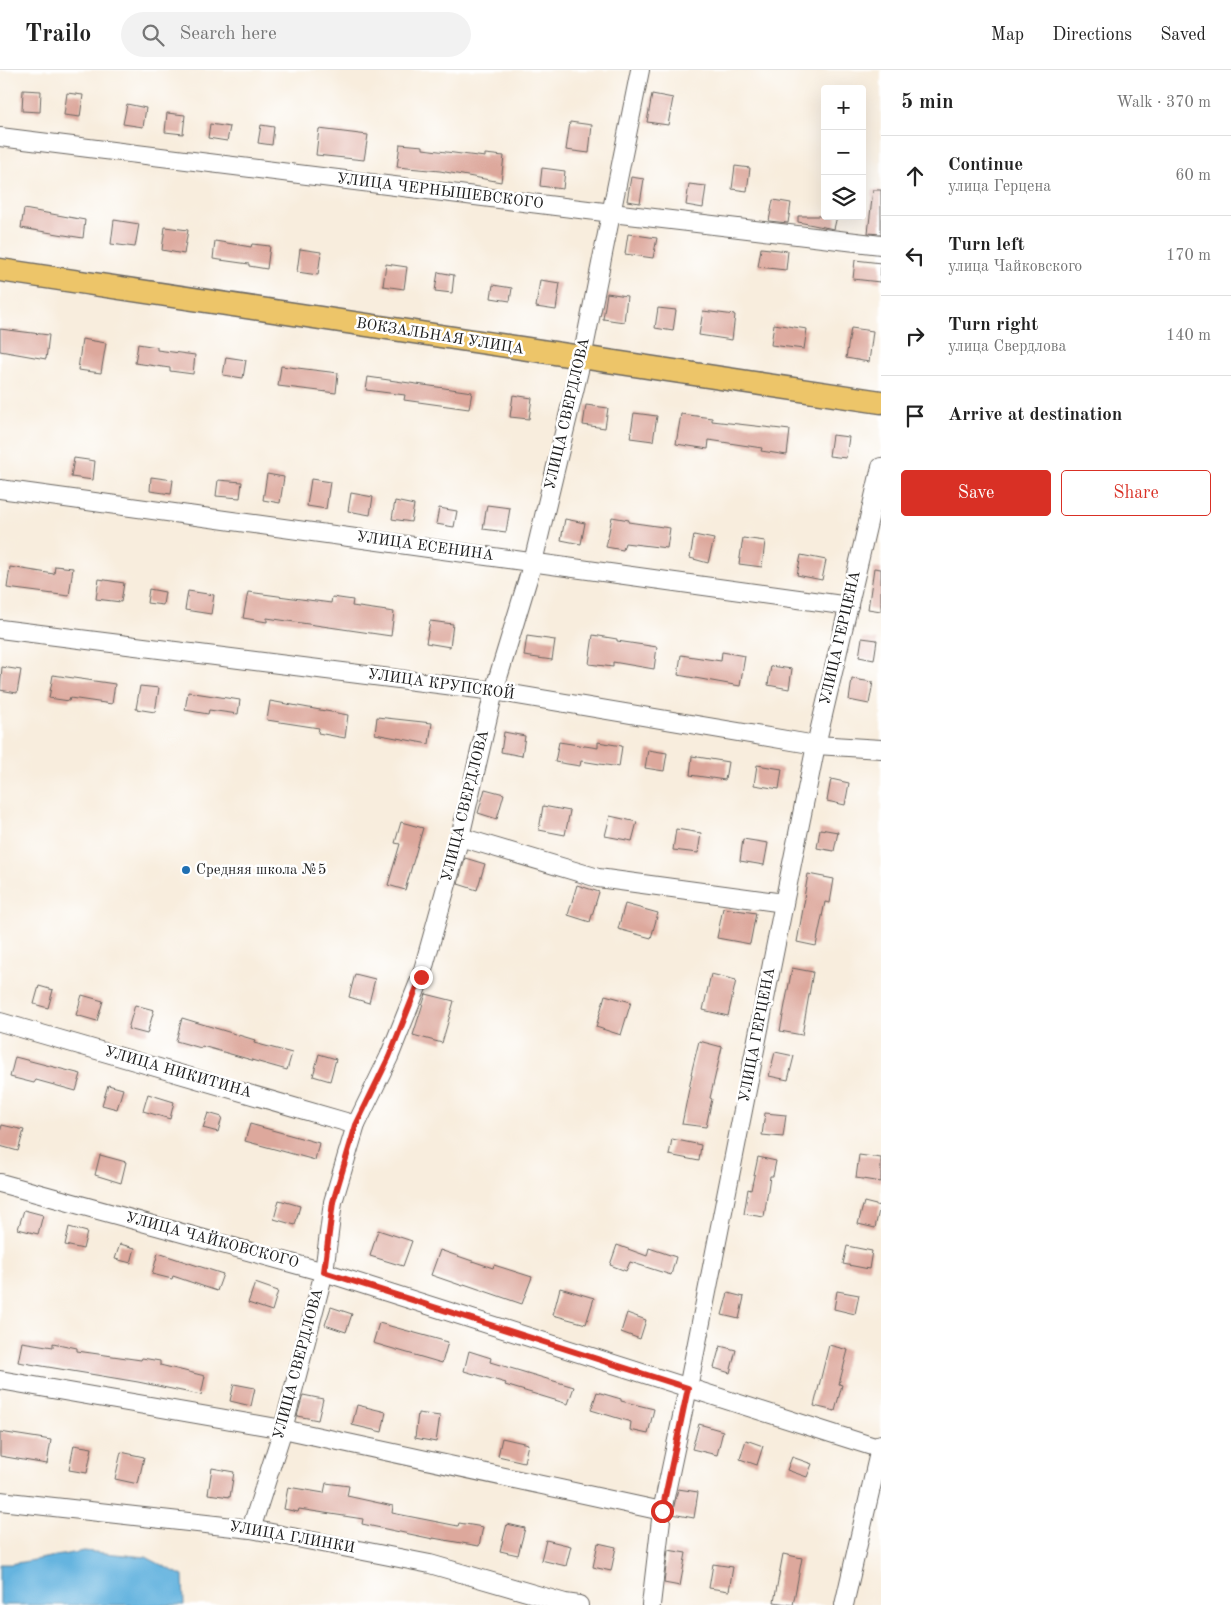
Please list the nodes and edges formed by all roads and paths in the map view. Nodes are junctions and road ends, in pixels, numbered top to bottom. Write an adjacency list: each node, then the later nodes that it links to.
1 (640, 70): 3 (street, УЛИЦА СВЕРДЛОВА)
2 (0, 137): 3 (street, УЛИЦА ЧЕРНЫШЕВСКОГО)
3 (612, 213): 4 (street, УЛИЦА ЧЕРНЫШЕВСКОГО); 6 (street, УЛИЦА СВЕРДЛОВА)
4 (881, 245)
5 (0, 270): 6 (main road, ВОКЗАЛЬНАЯ УЛИЦА)
6 (582, 358): 7 (main road, ВОКЗАЛЬНАЯ УЛИЦА); 10 (street, УЛИЦА СВЕРДЛОВА)
7 (881, 402)
8 (881, 467): 11 (street, УЛИЦА ГЕРЦЕНА)
9 (0, 489): 10 (street, УЛИЦА ЕСЕНИНА)
10 (533, 562): 11 (street, УЛИЦА ЕСЕНИНА); 13 (street, УЛИЦА СВЕРДЛОВА)
11 (850, 606): 14 (street, УЛИЦА ГЕРЦЕНА)
12 (0, 629): 13 (street, УЛИЦА КРУПСКОЙ)
13 (494, 691): 14 (street, УЛИЦА КРУПСКОЙ); 16 (street, УЛИЦА СВЕРДЛОВА)
14 (816, 745): 15 (street, УЛИЦА КРУПСКОЙ); 17 (street, УЛИЦА ГЕРЦЕНА)
15 (881, 749)
16 (460, 836): 17 (street); 19 (street, УЛИЦА СВЕРДЛОВА)
17 (784, 903): 23 (street, УЛИЦА ГЕРЦЕНА)
18 (0, 1022): 19 (street, УЛИЦА НИКИТИНА)
19 (356, 1125): 21 (street, УЛИЦА СВЕРДЛОВА)
20 (0, 1183): 21 (street, УЛИЦА ЧАЙКОВСКОГО)
21 (324, 1272): 23 (street, УЛИЦА ЧАЙКОВСКОГО); 24 (street, УЛИЦА СВЕРДЛОВА)
22 (0, 1380): 24 (street)
23 (688, 1388): 25 (street, УЛИЦА ЧАЙКОВСКОГО); 27 (street, УЛИЦА ГЕРЦЕНА)
24 (283, 1429): 27 (street); 28 (street, УЛИЦА СВЕРДЛОВА)
25 (881, 1447): 31 (street)
26 (0, 1502): 28 (street, УЛИЦА ГЛИНКИ)
27 (662, 1511): 30 (street, УЛИЦА ГЕРЦЕНА)
28 (251, 1529): 29 (street, УЛИЦА ГЛИНКИ)
29 (579, 1605)
30 (650, 1605)
31 (844, 1605)

